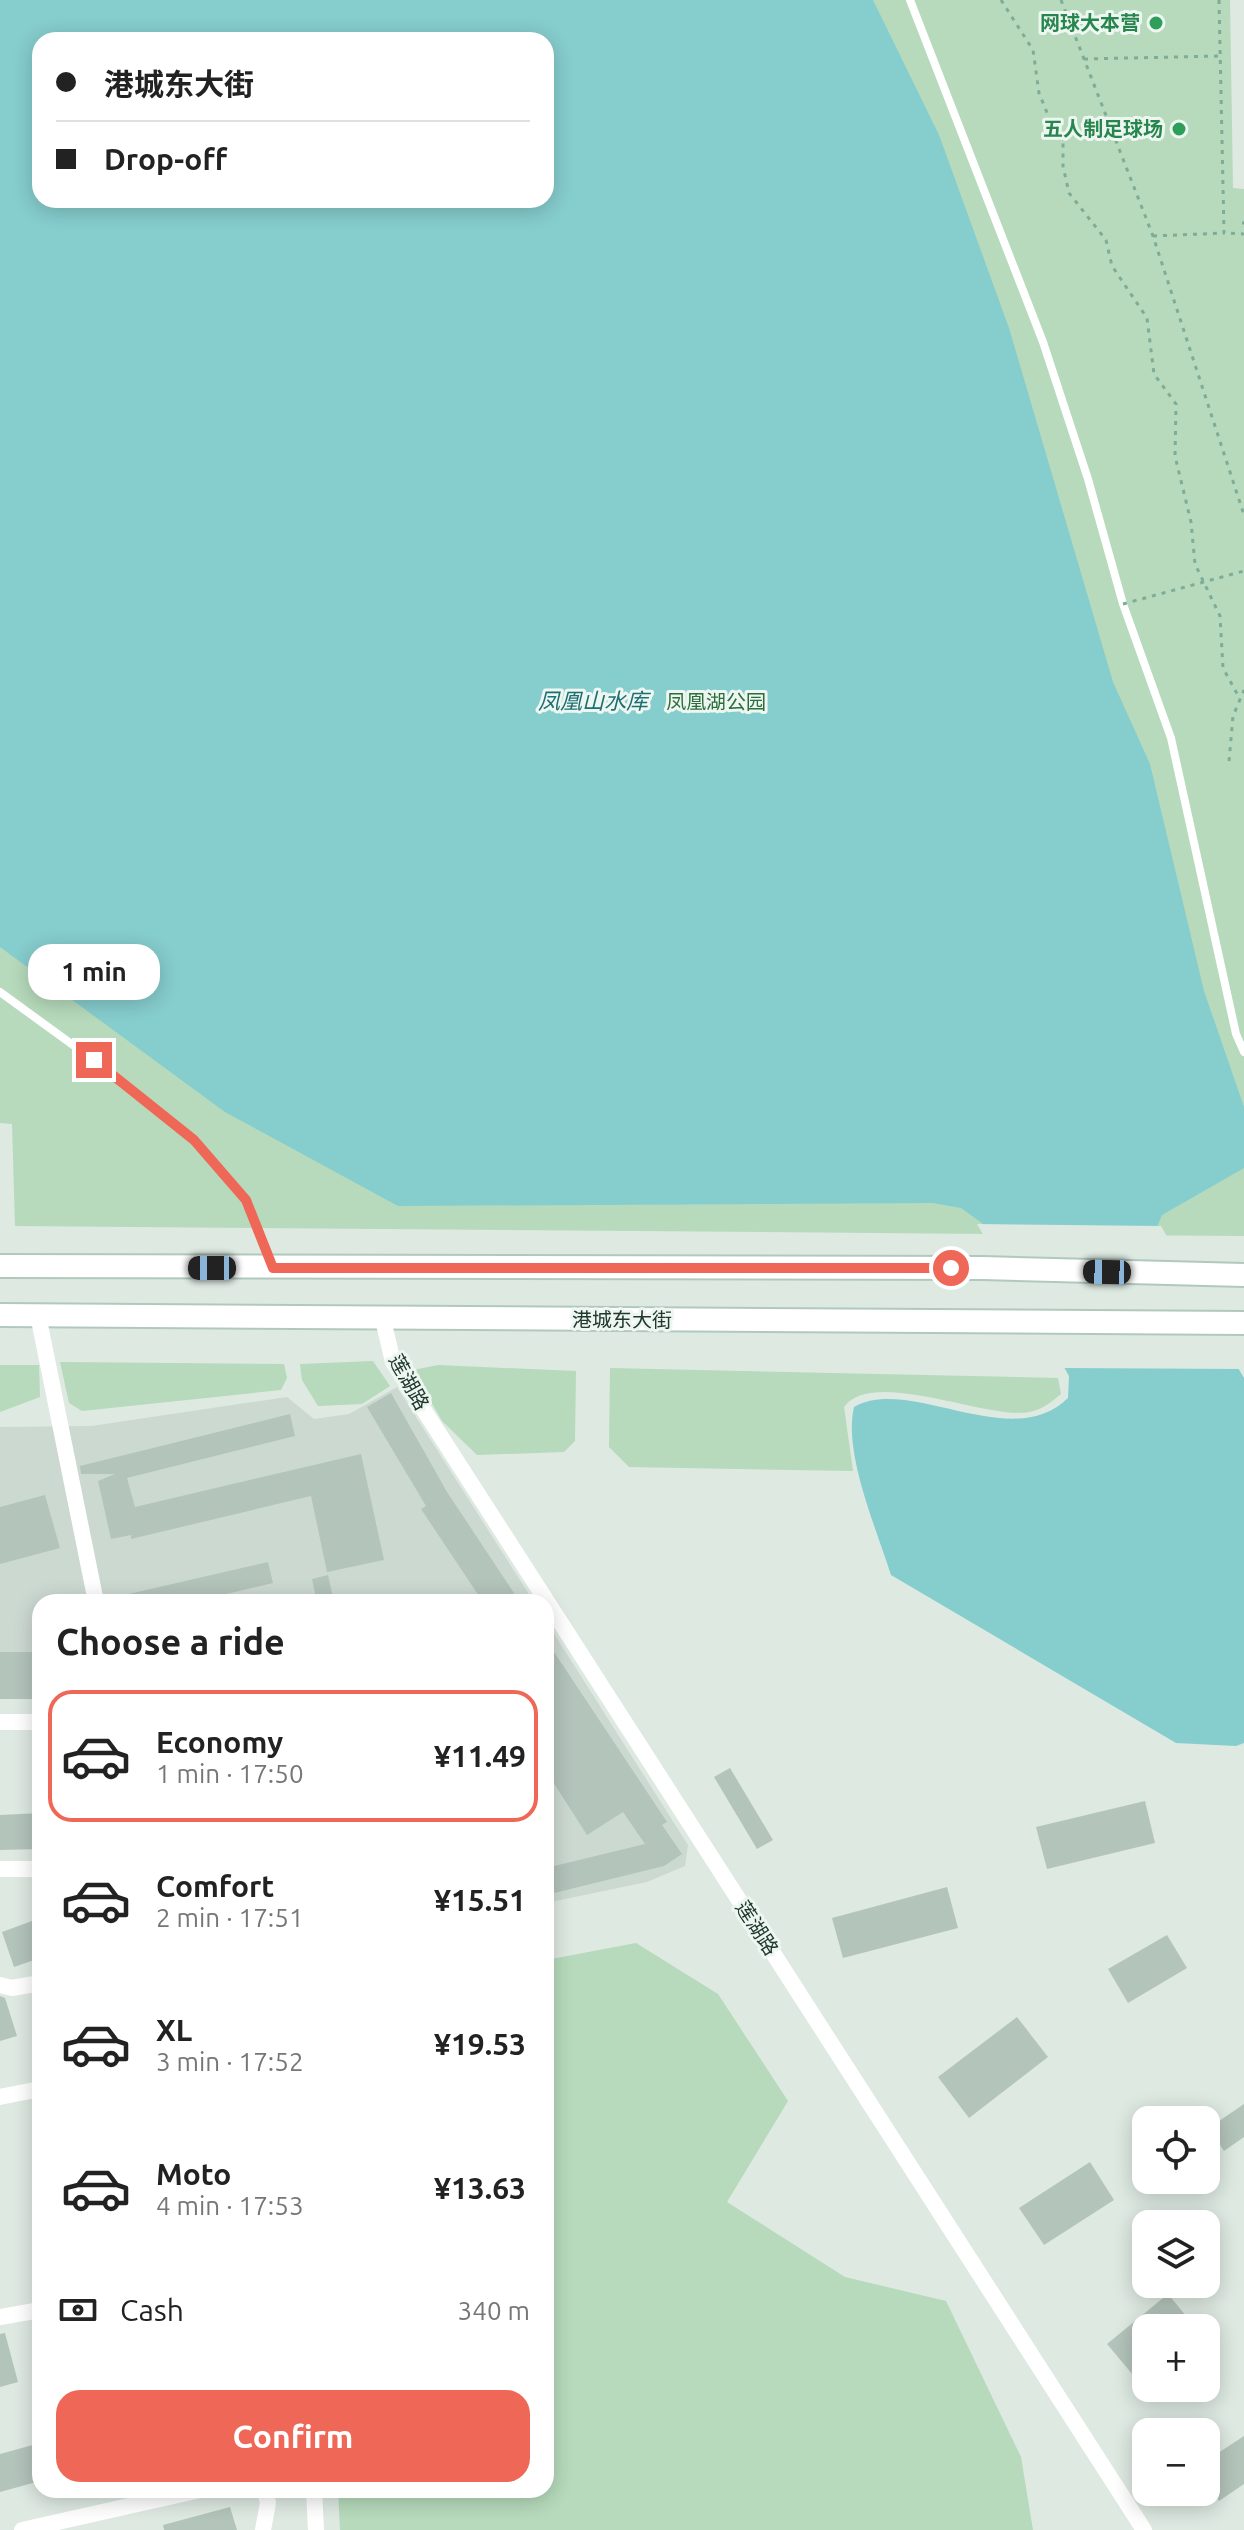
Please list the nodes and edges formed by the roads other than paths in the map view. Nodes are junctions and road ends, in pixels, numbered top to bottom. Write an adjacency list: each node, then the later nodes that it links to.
1 (910, 0): 3 (lane)
2 (0, 992): 5 (lane)
3 (1244, 1052)
4 (0, 1266): 5 (main road)
5 (273, 1268): 6 (main road)
6 (1244, 1275)
7 (0, 1315): 8 (main road, 港城东大街)
8 (38, 1315): 9 (main road, 港城东大街); 11 (street)
9 (383, 1320): 10 (main road, 港城东大街); 12 (street, 莲湖路)
10 (1239, 1323)
11 (94, 1594)
12 (542, 1594)
13 (554, 1612): 30 (street, 莲湖路)
14 (0, 1722): 15 (street)
15 (32, 1722)
16 (0, 1869): 17 (street)
17 (32, 1869)
18 (32, 1984): 19 (street)
19 (0, 1985)
20 (32, 2091): 21 (street)
21 (0, 2097)
22 (32, 2311): 23 (street)
23 (0, 2317)
24 (164, 2498): 27 (street)
25 (267, 2498): 28 (street)
26 (314, 2498): 29 (street)
27 (22, 2530)
28 (263, 2530)
29 (316, 2530)
30 (1144, 2530)

